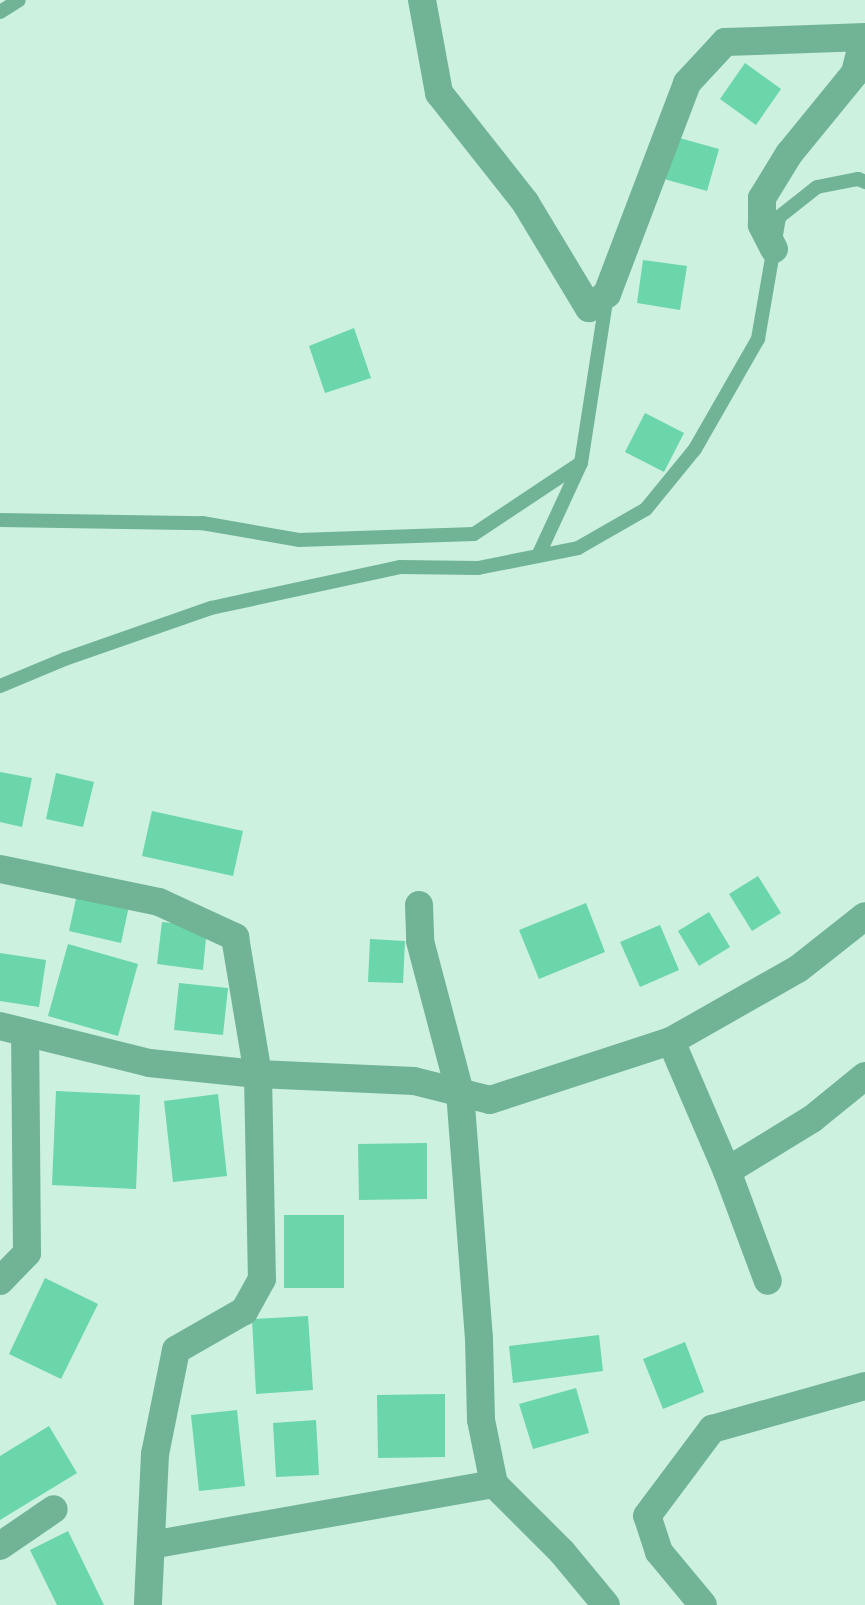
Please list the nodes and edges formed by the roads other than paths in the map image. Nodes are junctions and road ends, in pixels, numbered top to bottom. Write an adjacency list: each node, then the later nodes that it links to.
1 (19, 0): 3 (lane)
2 (422, 0): 7 (street)
3 (0, 12)
4 (865, 37): 6 (street); 7 (street)
5 (865, 182): 6 (lane)
6 (774, 250): 10 (lane)
7 (607, 294): 8 (lane)
8 (581, 464): 9 (lane); 10 (lane)
9 (0, 520)
10 (538, 556): 11 (lane)
11 (0, 686)
12 (0, 869): 18 (street)
13 (418, 905): 20 (street)
14 (865, 916): 17 (street)
15 (0, 1026): 16 (street)
16 (26, 1034): 18 (street); 22 (street)
17 (671, 1041): 20 (street); 21 (street)
18 (258, 1074): 20 (street); 27 (street)
19 (865, 1076): 21 (street)
20 (460, 1092): 25 (street)
21 (727, 1171): 23 (street)
22 (0, 1281)
23 (768, 1281)
24 (865, 1386): 31 (street)
25 (494, 1484): 27 (street); 30 (street)
26 (54, 1510): 28 (street)
27 (151, 1545): 29 (street)
28 (0, 1546)
29 (148, 1605)
30 (606, 1605)
31 (703, 1605)

